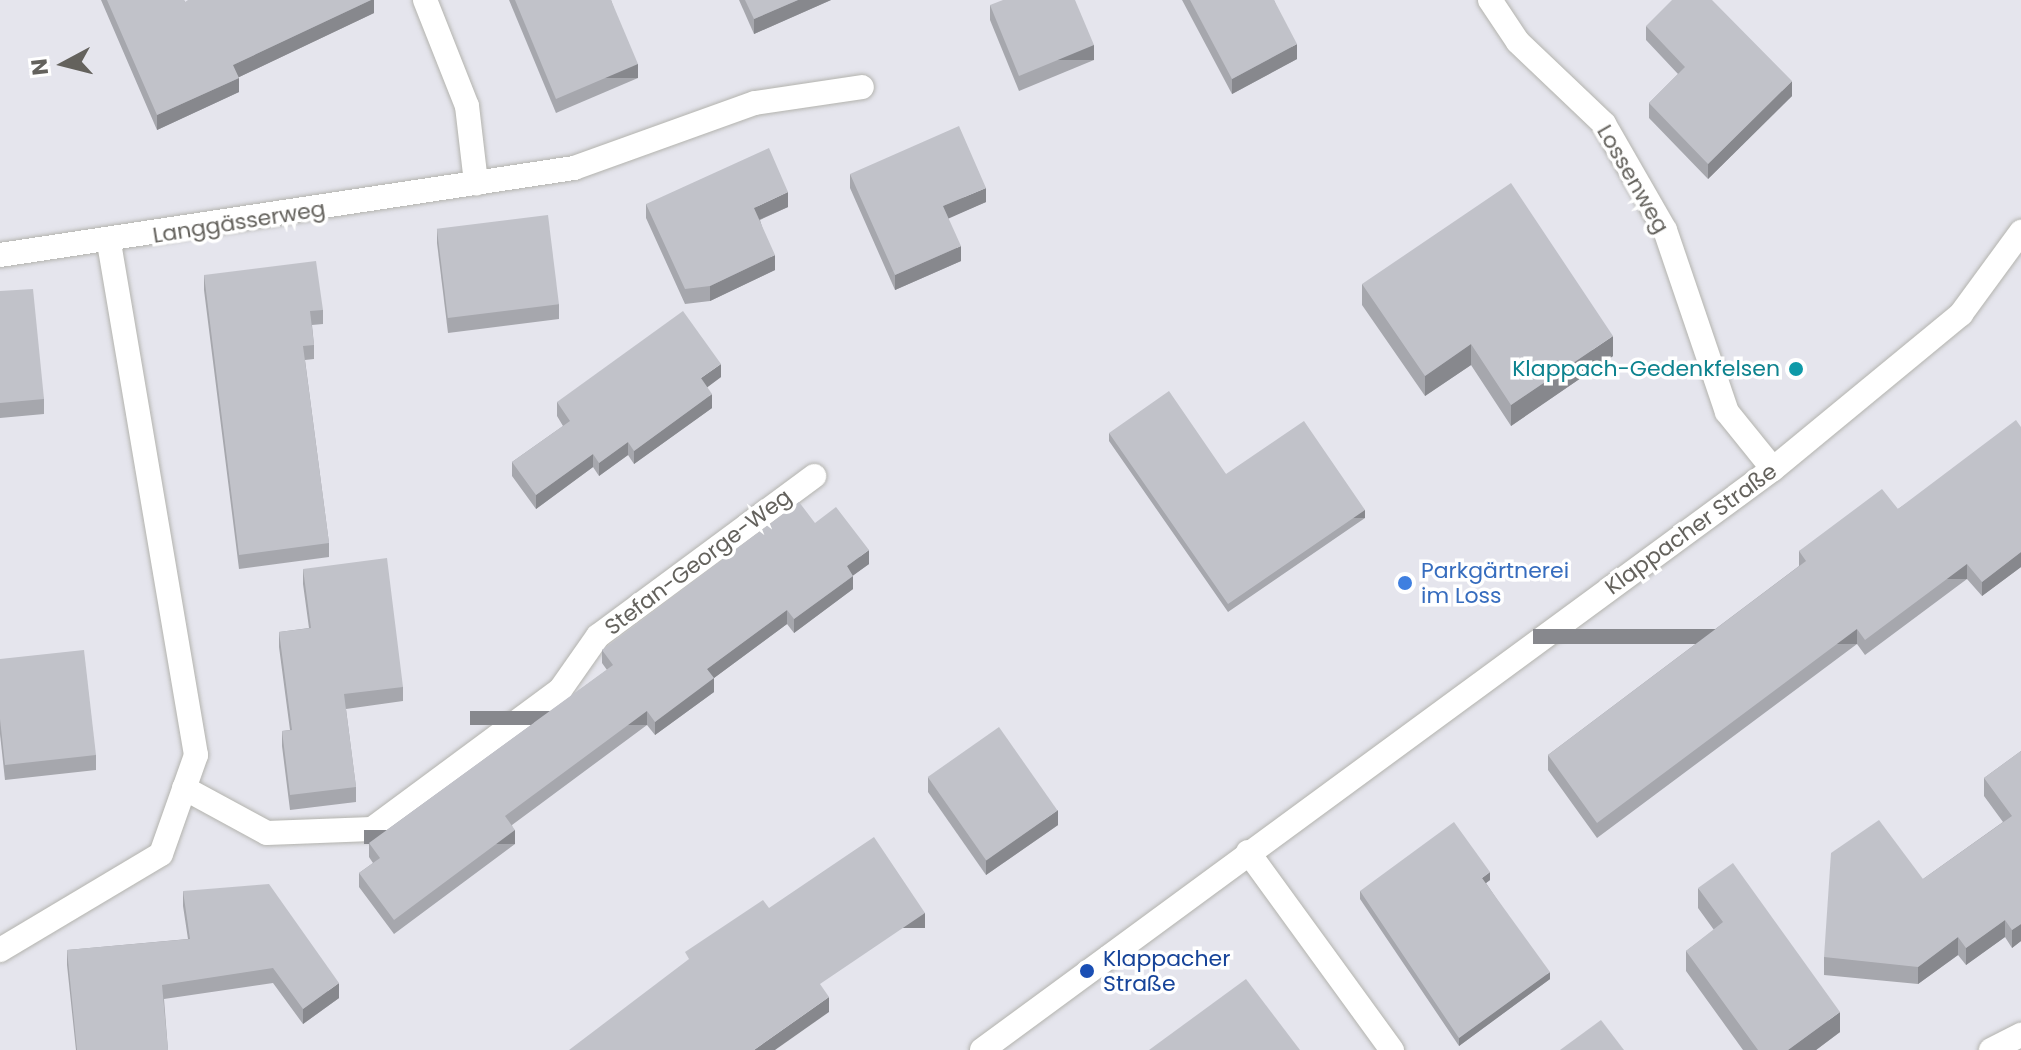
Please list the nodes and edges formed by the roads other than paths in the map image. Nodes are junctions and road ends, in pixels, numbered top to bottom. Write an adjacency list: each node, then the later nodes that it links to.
1 (425, 0): 4 (street)
2 (1490, 0): 8 (street, Lossenweg)
3 (862, 87): 4 (street, Langgässerweg)
4 (476, 183): 6 (street, Langgässerweg)
5 (2021, 232): 8 (street, Klappacher Straße)
6 (109, 243): 7 (street, Langgässerweg); 10 (street)
7 (0, 255)
8 (1773, 469): 11 (street, Klappacher Straße)
9 (814, 476): 10 (street, Stefan-George-Weg)
10 (184, 788): 12 (street)
11 (1248, 852): 14 (street, Klappacher Straße); 15 (street)
12 (0, 950)
13 (2021, 1035): 16 (street)
14 (982, 1050)
15 (1392, 1050)
16 (1991, 1050)

